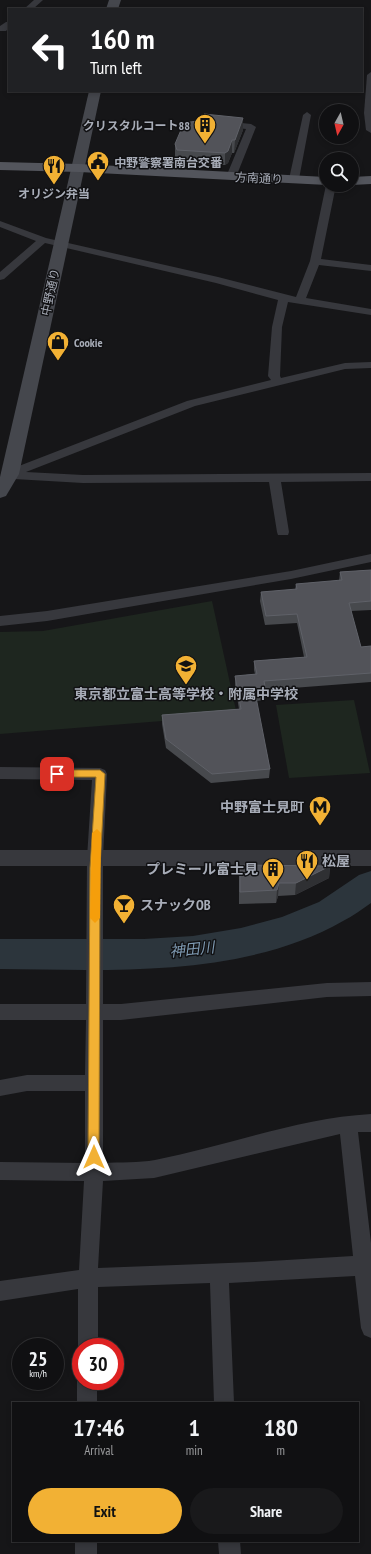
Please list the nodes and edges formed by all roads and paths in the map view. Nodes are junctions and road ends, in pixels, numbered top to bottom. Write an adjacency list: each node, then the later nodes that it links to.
1 (39, 0): 2 (street)
2 (29, 8)
3 (371, 75): 5 (street)
4 (95, 92): 10 (main road, 中野通り)
5 (369, 113): 8 (street)
6 (307, 115): 12 (street)
7 (213, 123): 11 (street)
8 (371, 130)
9 (0, 166): 10 (main road, 方南通り)
10 (79, 168): 11 (main road, 方南通り); 19 (main road, 中野通り)
11 (231, 177): 12 (main road, 方南通り)
12 (294, 179): 15 (main road, 方南通り)
13 (359, 180): 14 (main road)
14 (371, 180)
15 (319, 181)
16 (329, 192): 20 (street)
17 (0, 224): 18 (street)
18 (39, 239): 19 (street); 22 (street)
19 (60, 244): 23 (street); 28 (main road, 中野通り)
20 (315, 261): 21 (street); 24 (street)
21 (371, 268)
22 (0, 277)
23 (284, 298): 24 (street); 27 (street)
24 (300, 300): 25 (street)
25 (371, 312)
26 (371, 365): 27 (street)
27 (277, 381): 28 (street)
28 (5, 474): 30 (street); 31 (main road, 中野通り)
29 (371, 476): 30 (street)
30 (274, 477): 32 (street)
31 (0, 492)
32 (283, 532)
33 (371, 558): 34 (street)
34 (0, 621)
35 (0, 773): 37 (street)
36 (0, 858): 37 (street)
37 (95, 858): 38 (street); 40 (street)
38 (371, 858)
39 (371, 989): 40 (street)
40 (94, 1011): 41 (street); 42 (street)
41 (0, 1012)
42 (94, 1083): 43 (street); 47 (street)
43 (0, 1088)
44 (371, 1123): 45 (street)
45 (348, 1124): 47 (street); 48 (street)
46 (0, 1171): 47 (street)
47 (94, 1172): 50 (street)
48 (368, 1265): 49 (street); 52 (street)
49 (219, 1273): 50 (street); 56 (street)
50 (88, 1278): 51 (street); 53 (street)
51 (0, 1291)
52 (371, 1328)
53 (88, 1338)
54 (87, 1390): 55 (street)
55 (87, 1402)
56 (224, 1402)
57 (86, 1542): 59 (street)
58 (229, 1542): 60 (street)
59 (86, 1554)
60 (230, 1554)

